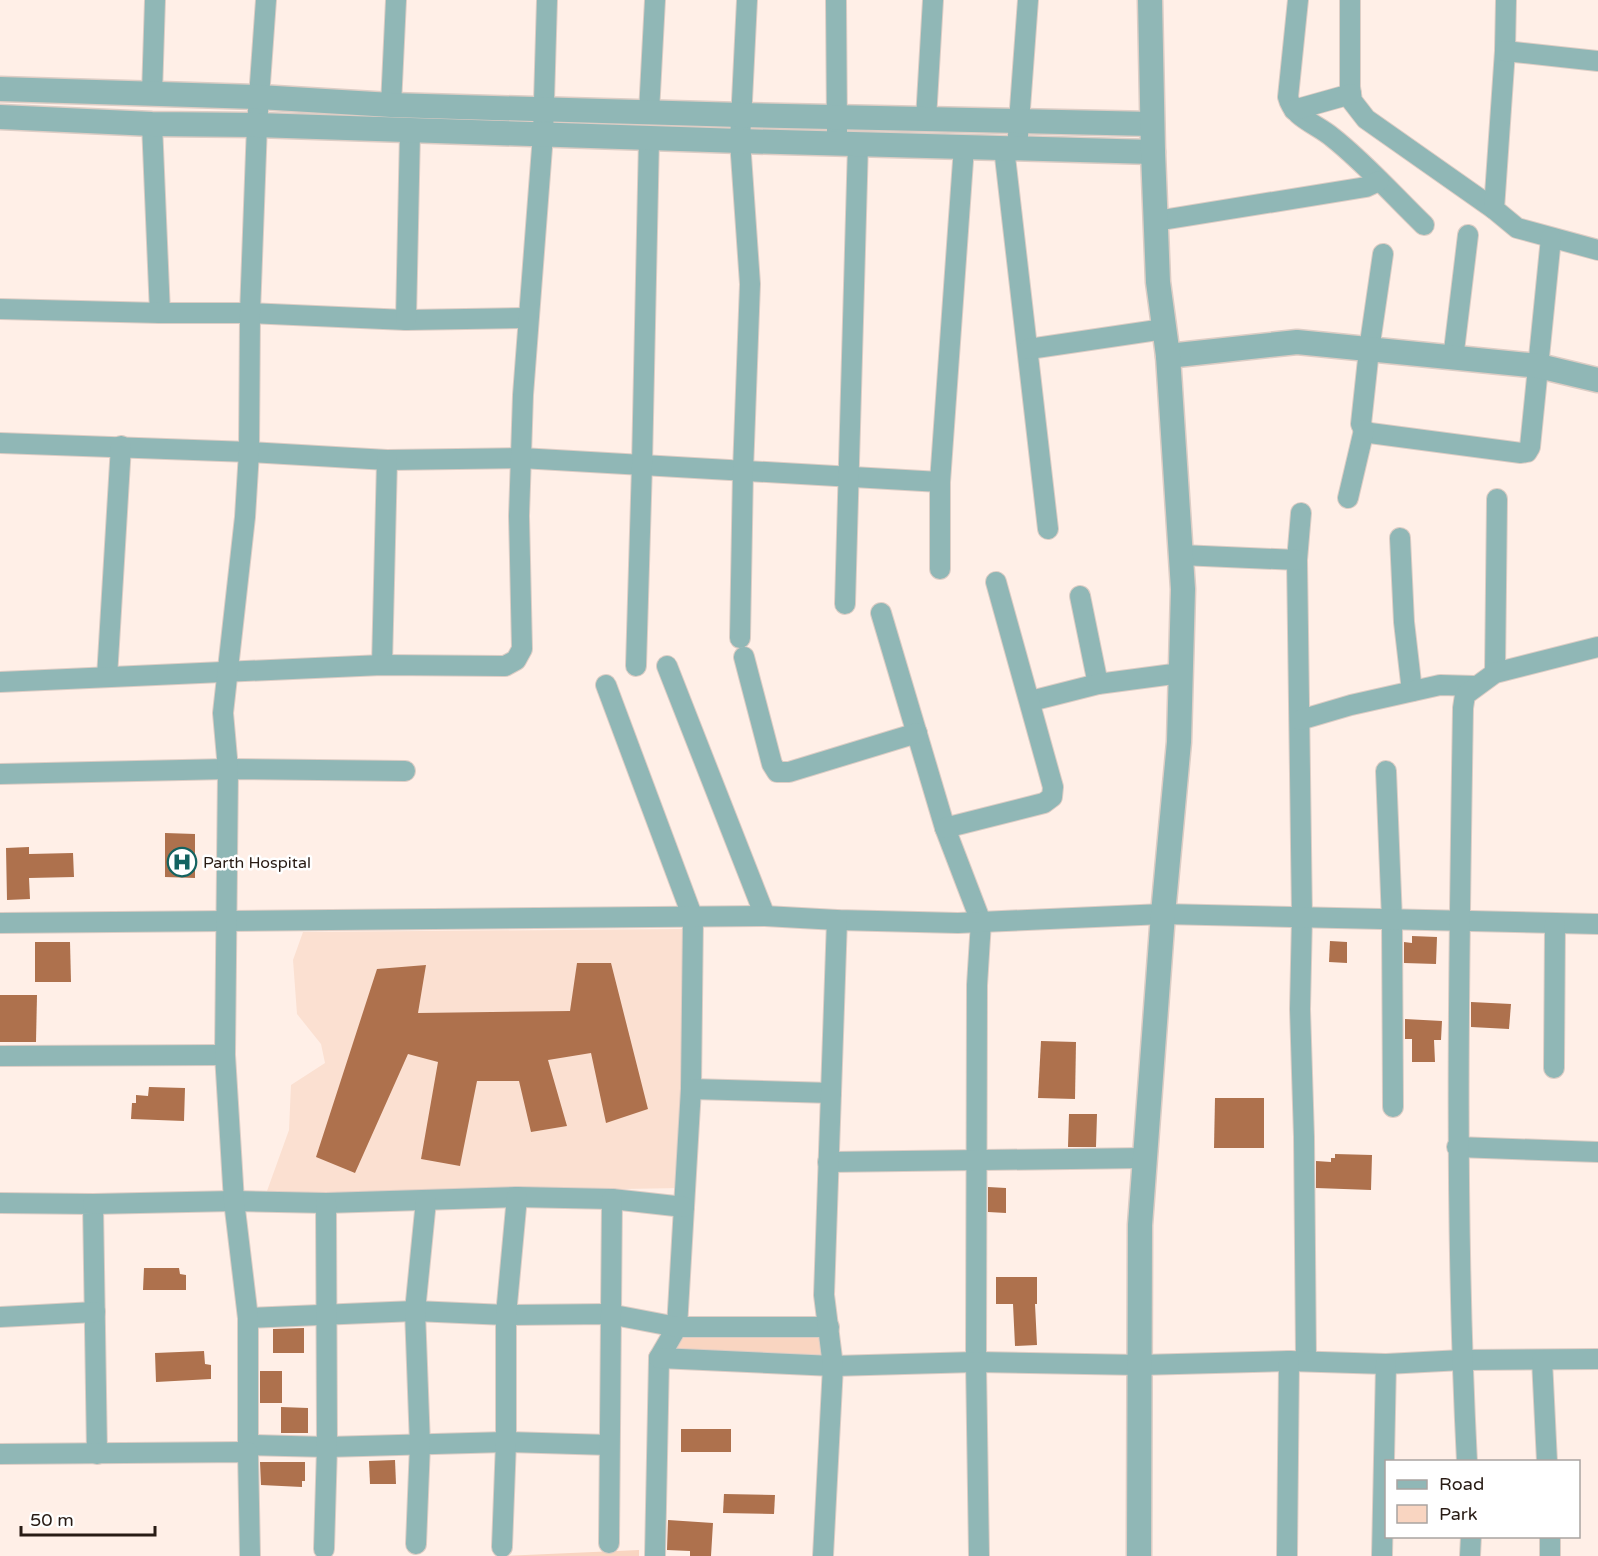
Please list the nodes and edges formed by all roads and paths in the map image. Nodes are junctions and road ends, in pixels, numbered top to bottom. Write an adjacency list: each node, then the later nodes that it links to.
1 (155, 0): 17 (street)
2 (266, 0): 19 (street)
3 (396, 0): 20 (street)
4 (547, 0): 21 (street)
5 (655, 0): 23 (street)
6 (747, 0): 24 (street)
7 (836, 0): 26 (street)
8 (933, 0): 27 (street)
9 (1028, 0): 28 (street)
10 (1150, 0): 30 (street)
11 (1298, 0): 22 (street)
12 (1350, 0): 18 (street)
13 (1506, 0): 14 (street)
14 (1505, 51): 15 (street); 41 (street)
15 (1598, 61)
16 (0, 90): 17 (street)
17 (152, 94): 19 (street)
18 (1351, 94): 22 (street); 41 (street)
19 (259, 98): 20 (street); 31 (street)
20 (391, 105): 21 (street)
21 (543, 108): 23 (street); 33 (street)
22 (1294, 110): 40 (street)
23 (648, 112): 24 (street)
24 (741, 115): 26 (street); 35 (street)
25 (0, 117): 29 (street)
26 (837, 117): 27 (street); 36 (street)
27 (926, 119): 28 (street)
28 (1019, 121): 30 (street); 38 (street)
29 (152, 124): 31 (street); 49 (street)
30 (1152, 124): 39 (street)
31 (257, 125): 32 (street); 50 (street)
32 (410, 131): 33 (street); 52 (street)
33 (543, 135): 34 (street); 51 (street)
34 (649, 138): 35 (street); 66 (street)
35 (740, 141): 36 (street); 67 (street)
36 (848, 144): 37 (street); 68 (street)
37 (964, 147): 38 (street); 69 (street)
38 (1011, 148): 39 (street); 54 (street)
39 (1153, 152): 42 (street)
40 (1379, 182): 42 (street); 43 (street)
41 (1494, 209): 45 (street)
42 (1156, 221): 53 (street)
43 (1424, 225)
44 (1468, 235): 57 (street)
45 (1551, 238): 46 (street); 58 (street)
46 (1598, 250)
47 (1383, 254): 55 (street)
48 (0, 309): 49 (street)
49 (160, 313): 50 (street)
50 (250, 314): 52 (street); 63 (street)
51 (527, 318): 52 (street); 64 (street)
52 (406, 320)
53 (1164, 329): 54 (street); 56 (street)
54 (1029, 349): 73 (street)
55 (1369, 350): 56 (street); 57 (street); 60 (street)
56 (1168, 356): 75 (street)
57 (1453, 358): 58 (street)
58 (1539, 366): 59 (street); 60 (street)
59 (1598, 380)
60 (1364, 430): 70 (street)
61 (0, 442): 62 (street)
62 (121, 446): 63 (street); 91 (street)
63 (249, 452): 65 (street); 88 (street)
64 (521, 458): 65 (street); 66 (street); 85 (street)
65 (387, 460): 85 (street)
66 (642, 465): 67 (street); 86 (street)
67 (743, 471): 68 (street); 82 (street)
68 (850, 477): 69 (street); 80 (street)
69 (940, 482): 77 (street)
70 (1348, 498)
71 (1497, 500): 90 (street)
72 (1301, 513): 76 (street)
73 (1048, 529)
74 (1400, 538): 96 (street)
75 (1181, 555): 76 (street); 89 (street)
76 (1297, 560): 98 (street)
77 (940, 569)
78 (996, 582): 97 (street)
79 (1080, 596): 93 (street)
80 (845, 604)
81 (881, 613): 99 (street)
82 (740, 638)
83 (1598, 647): 90 (street)
84 (744, 657): 99 (street)
85 (382, 665): 88 (street)
86 (636, 666)
87 (667, 666): 106 (street)
88 (229, 673): 91 (street); 100 (street)
89 (1181, 673): 93 (street); 105 (street)
90 (1495, 673): 95 (street)
91 (107, 677): 92 (street)
92 (0, 682)
93 (1098, 684): 97 (street)
94 (606, 685): 108 (street)
95 (1475, 686): 96 (street); 113 (street)
96 (1412, 691): 98 (street)
97 (1030, 701): 104 (street)
98 (1300, 720): 107 (street)
99 (917, 733): 104 (street)
100 (228, 769): 101 (street); 103 (street); 111 (street)
101 (405, 771)
102 (1386, 771): 110 (street)
103 (0, 774)
104 (945, 828): 112 (street)
105 (1163, 914): 107 (street); 112 (street); 125 (street)
106 (765, 916): 108 (street); 109 (street)
107 (1302, 917): 110 (street); 149 (street)
108 (693, 918): 111 (street); 120 (street)
109 (837, 920): 112 (street); 121 (street)
110 (1392, 920): 113 (street); 122 (street)
111 (227, 921): 114 (street); 117 (street)
112 (981, 922): 126 (street)
113 (1459, 922): 115 (street); 123 (street)
114 (0, 923)
115 (1555, 924): 116 (street); 119 (street)
116 (1598, 924)
117 (225, 1054): 118 (street); 130 (street)
118 (0, 1056)
119 (1554, 1068)
120 (691, 1089): 121 (street); 135 (street)
121 (831, 1093): 127 (street)
122 (1393, 1107)
123 (1457, 1147): 124 (street); 147 (street)
124 (1598, 1152)
125 (1145, 1158): 126 (street); 152 (street)
126 (976, 1160): 127 (street); 150 (street)
127 (828, 1162): 144 (street)
128 (517, 1197): 129 (street); 131 (street); 140 (street)
129 (612, 1199): 135 (street); 138 (street)
130 (234, 1201): 133 (street); 134 (street); 142 (street)
131 (426, 1201): 133 (street); 136 (street)
132 (0, 1203): 134 (street)
133 (326, 1203): 139 (street)
134 (93, 1204): 137 (street)
135 (684, 1207): 143 (street)
136 (415, 1311): 139 (street); 140 (street); 155 (street)
137 (95, 1312): 141 (street); 160 (street)
138 (609, 1314): 140 (street); 143 (street); 156 (street)
139 (327, 1315): 142 (street); 157 (street)
140 (506, 1315): 154 (street)
141 (0, 1317)
142 (248, 1318): 158 (street)
143 (677, 1327): 144 (street); 145 (street)
144 (829, 1327): 153 (street)
145 (659, 1358): 153 (street); 170 (street)
146 (1598, 1359): 148 (street)
147 (1462, 1360): 148 (street); 151 (street); 161 (street)
148 (1542, 1360): 162 (street)
149 (1298, 1361): 151 (street); 152 (street); 174 (street)
150 (976, 1362): 152 (street); 153 (street); 172 (street)
151 (1386, 1364): 175 (street)
152 (1140, 1365): 173 (street)
153 (833, 1366): 171 (street)
154 (506, 1442): 155 (street); 156 (street); 167 (street)
155 (420, 1445): 157 (street); 166 (street)
156 (609, 1445): 165 (street)
157 (327, 1447): 158 (street); 168 (street)
158 (248, 1449): 160 (street); 169 (street)
159 (0, 1454): 160 (street)
160 (97, 1454)
161 (1467, 1460)
162 (1546, 1460)
163 (1471, 1538): 176 (street)
164 (1550, 1538): 177 (street)
165 (609, 1542)
166 (416, 1544)
167 (502, 1547)
168 (324, 1549)
169 (250, 1556)
170 (655, 1556)
171 (823, 1556)
172 (979, 1556)
173 (1139, 1556)
174 (1287, 1556)
175 (1382, 1556)
176 (1470, 1556)
177 (1550, 1556)

